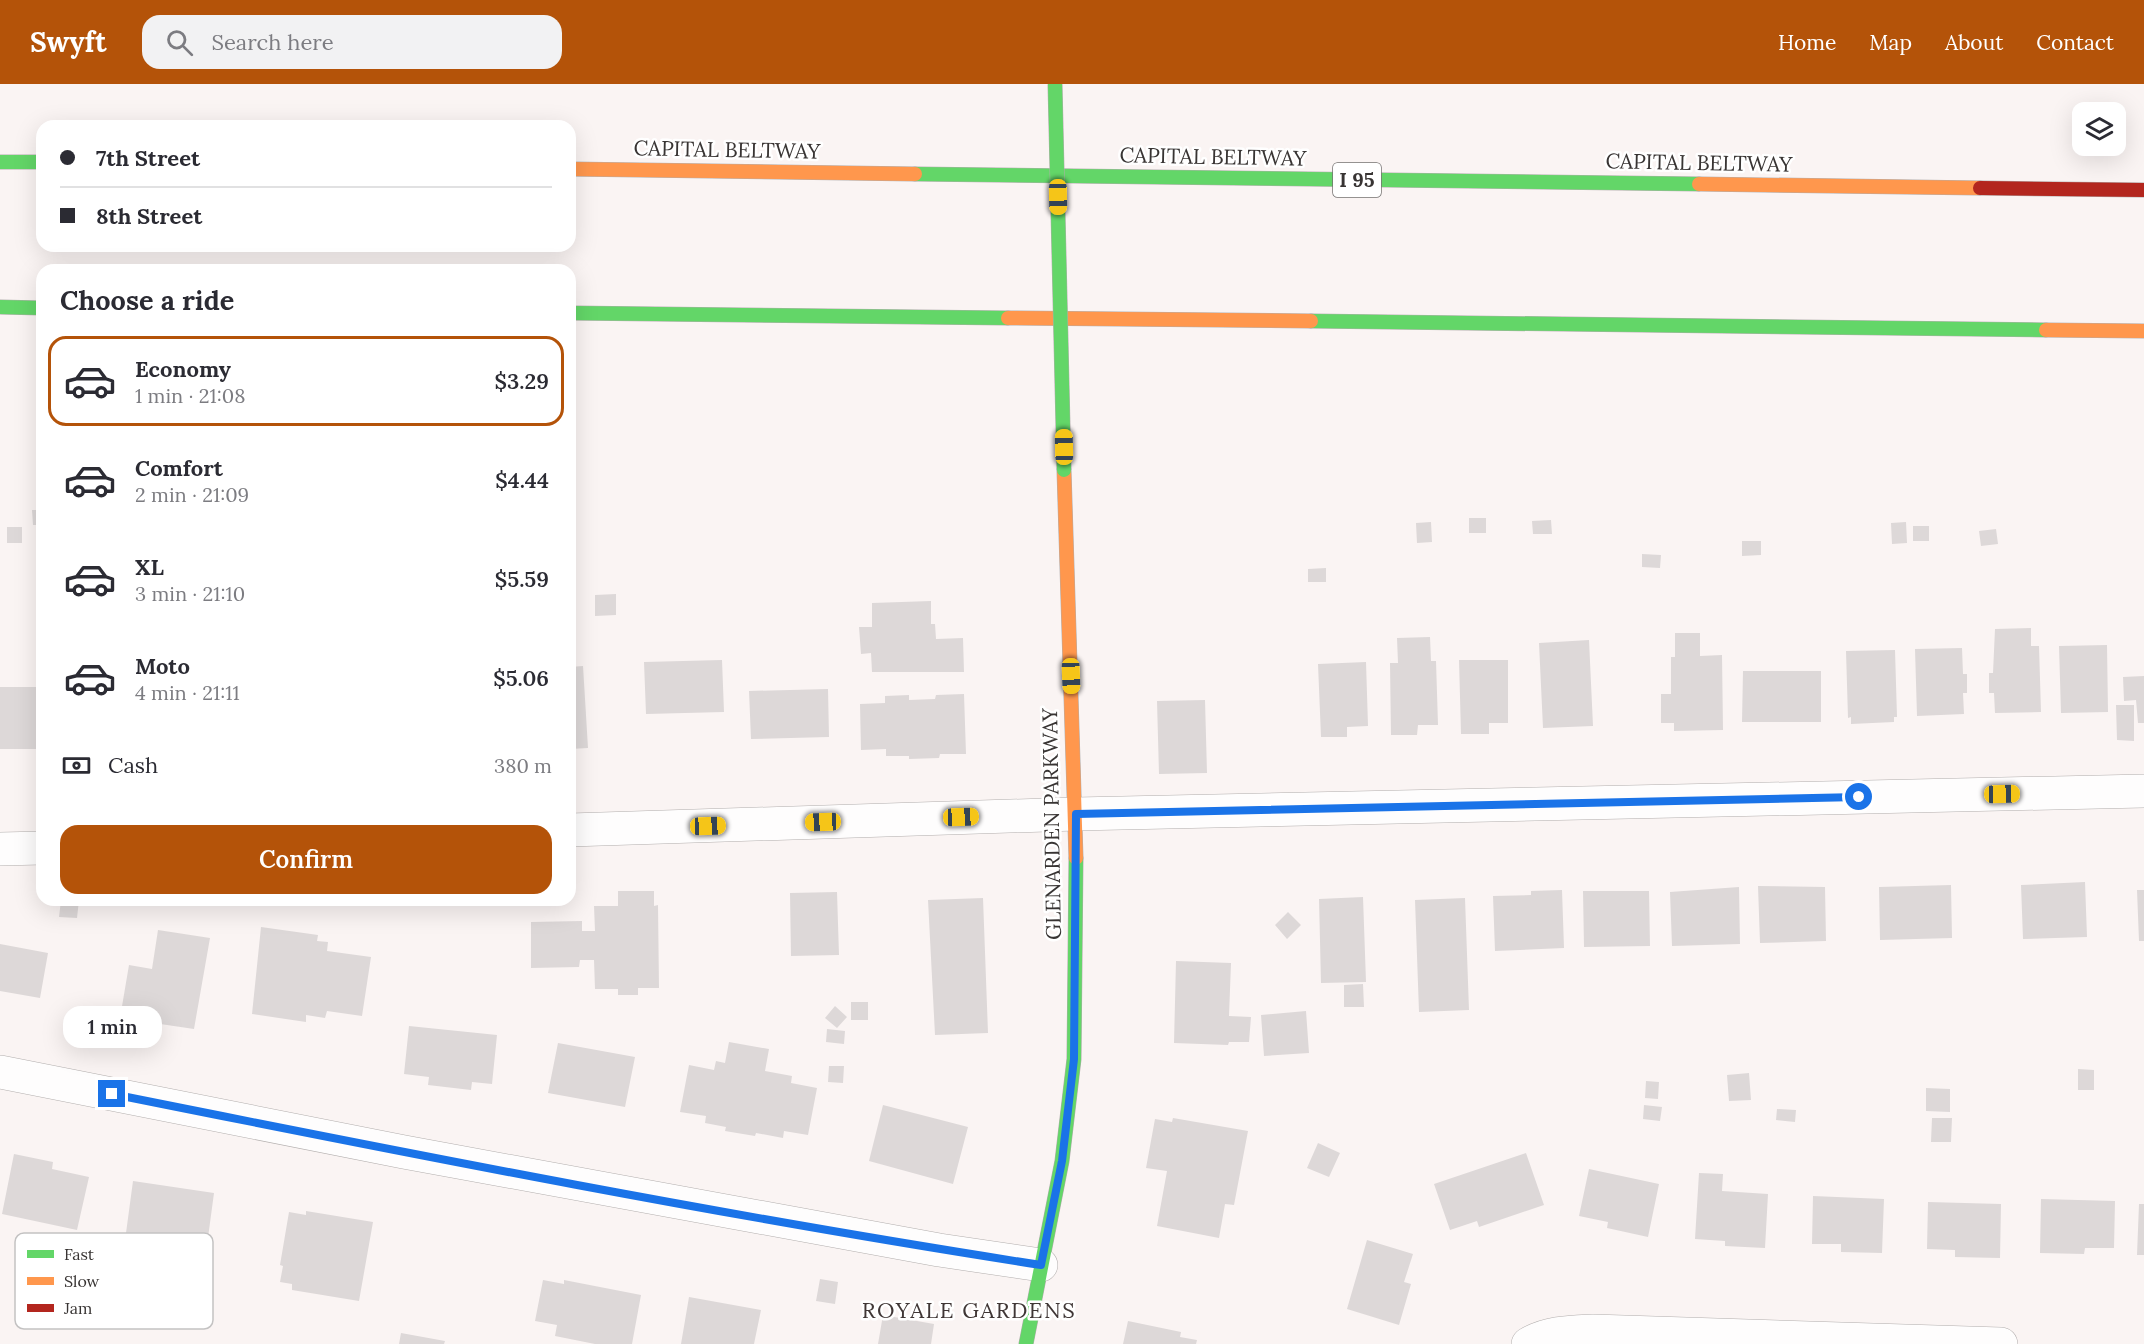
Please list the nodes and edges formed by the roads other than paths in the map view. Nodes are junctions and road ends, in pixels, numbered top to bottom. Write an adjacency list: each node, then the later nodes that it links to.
1 (1055, 84): 11 (main road, GLENARDEN PARKWAY, bridge)
2 (0, 162): 3 (main road)
3 (36, 162)
4 (576, 169): 5 (main road, CAPITAL BELTWAY / I 95)
5 (2144, 190)
6 (0, 307): 7 (main road)
7 (36, 308)
8 (576, 314): 9 (main road)
9 (2144, 330)
10 (2144, 791): 11 (street)
11 (1076, 814): 12 (street); 16 (main road, GLENARDEN PARKWAY)
12 (576, 830)
13 (36, 848): 14 (street)
14 (0, 849)
15 (0, 1072): 16 (street)
16 (1041, 1265): 17 (main road, GLENARDEN PARKWAY)
17 (1026, 1344)
18 (1528, 1344): 19 (street)
19 (2001, 1344)

